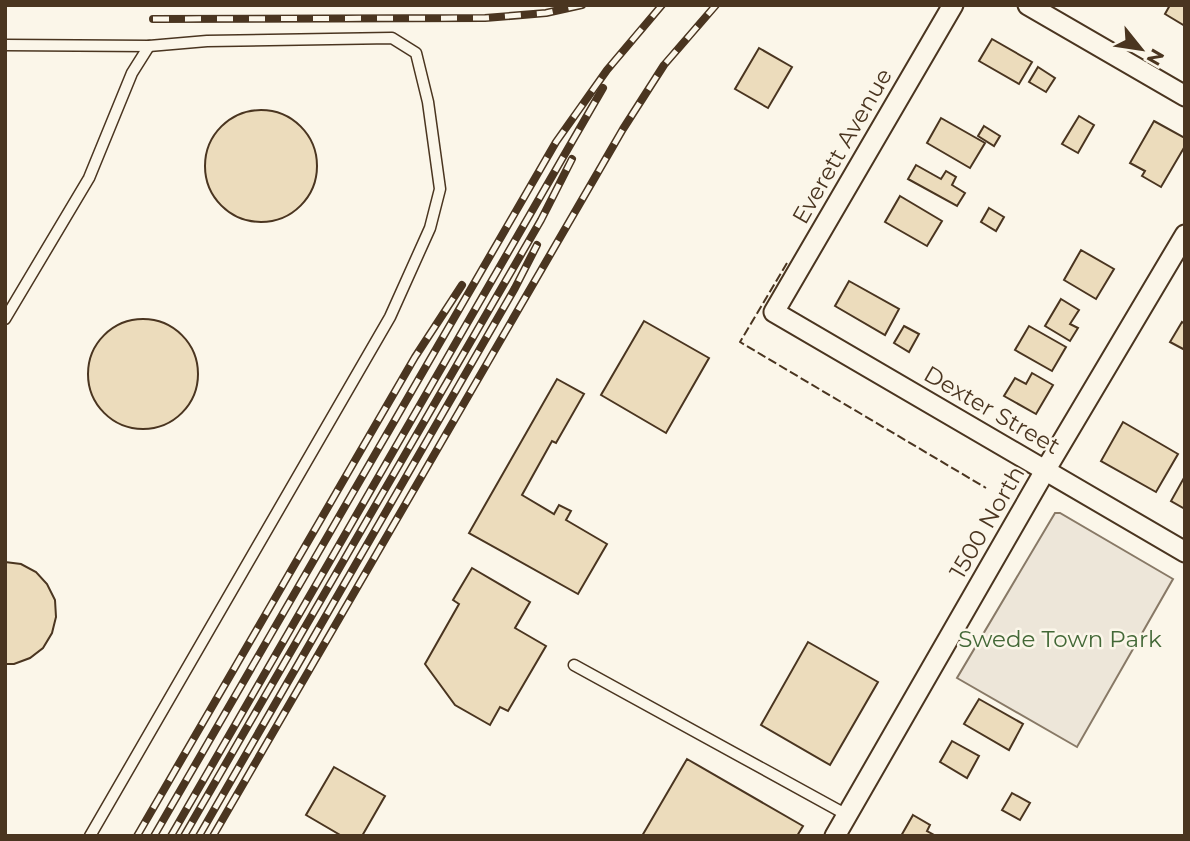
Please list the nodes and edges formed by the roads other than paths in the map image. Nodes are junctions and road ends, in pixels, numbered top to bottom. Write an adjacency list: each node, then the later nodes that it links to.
1 (953, 5): 7 (street, Everett Avenue)
2 (1028, 5): 5 (street)
3 (5, 45): 4 (lane)
4 (149, 46): 8 (lane); 13 (lane)
5 (1185, 96)
6 (1185, 235): 9 (street, 1500 North)
7 (774, 312): 9 (street, Dexter Street)
8 (5, 319)
9 (1046, 470): 10 (street, Dexter Street); 12 (street, 1500 North)
10 (1185, 552)
11 (574, 664): 12 (lane)
12 (847, 815): 14 (street, 1500 North)
13 (90, 836)
14 (835, 836)

